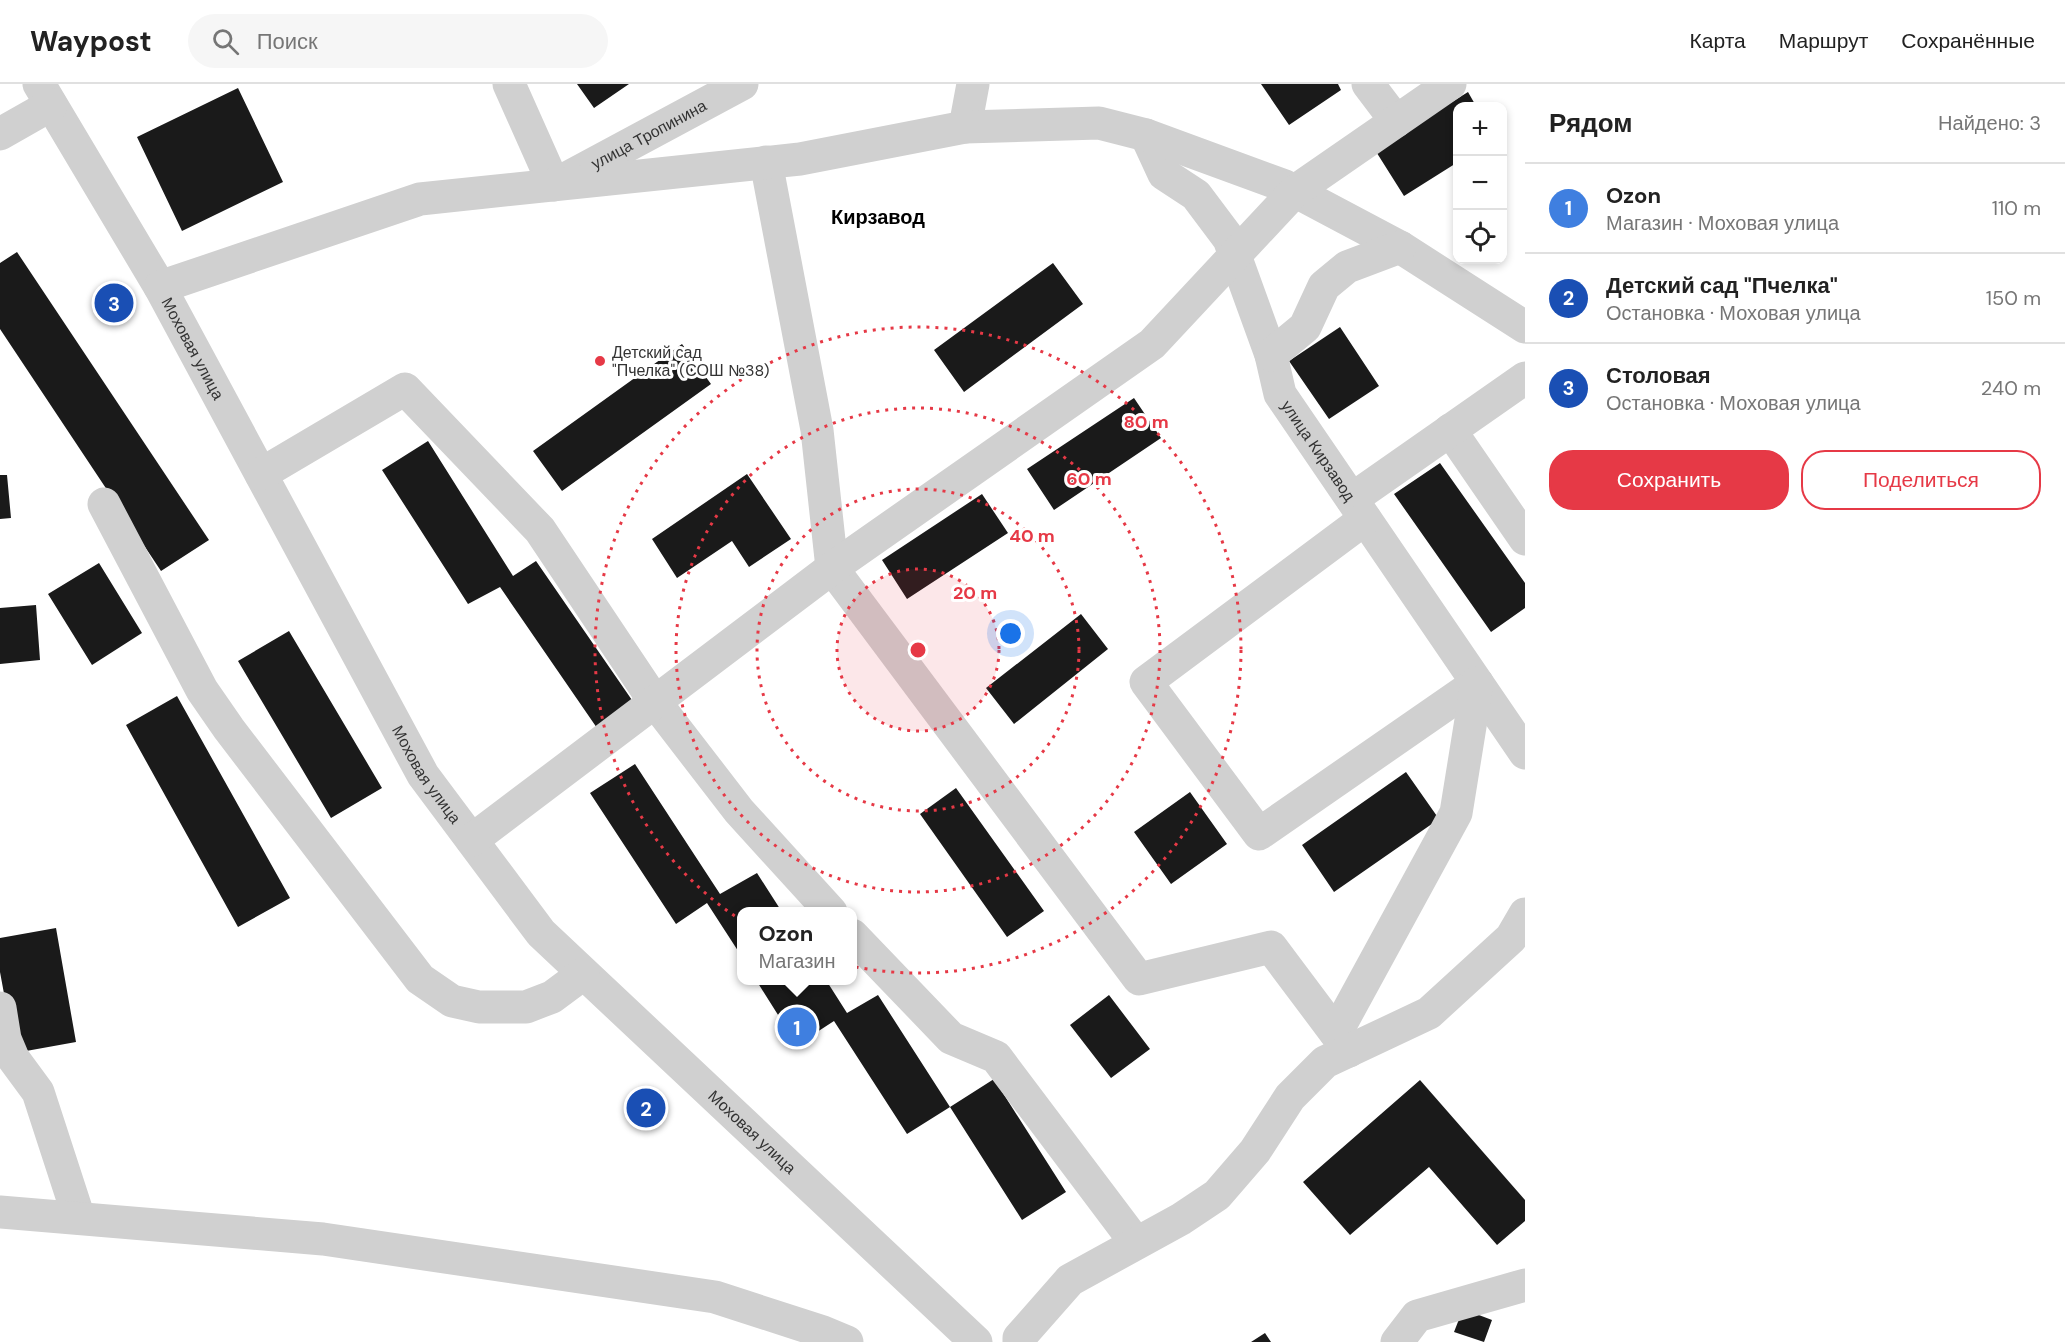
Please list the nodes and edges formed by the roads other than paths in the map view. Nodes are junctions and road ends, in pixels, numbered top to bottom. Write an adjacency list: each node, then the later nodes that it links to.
1 (509, 84): 12 (street)
2 (742, 84): 12 (street, улица Тропинина)
3 (972, 84): 8 (street)
4 (1368, 84): 7 (street)
5 (1449, 84): 7 (street)
6 (45, 94): 9 (street); 16 (street, Моховая улица)
7 (1396, 121): 13 (street)
8 (964, 127): 10 (street); 11 (street)
9 (0, 134)
10 (1146, 135): 13 (street); 15 (street, улица Кирзавод)
11 (766, 162): 12 (street); 25 (street)
12 (554, 185): 16 (street)
13 (1295, 191): 14 (street); 15 (street)
14 (1400, 247): 17 (street); 18 (street)
15 (1234, 256): 18 (street, улица Кирзавод); 25 (street)
16 (160, 287): 21 (street, Моховая улица)
17 (1525, 327)
18 (1271, 355): 23 (street, улица Кирзавод)
19 (1525, 378): 20 (street)
20 (1450, 430): 23 (street); 24 (street)
21 (261, 474): 27 (street); 29 (street, Моховая улица)
22 (104, 504): 33 (street)
23 (1358, 509): 26 (street, улица Кирзавод); 26 (street)
24 (1525, 539)
25 (832, 568): 27 (street); 35 (street)
26 (1477, 683): 28 (street, улица Кирзавод); 35 (street)
27 (655, 702): 29 (street); 30 (street)
28 (1525, 753)
29 (472, 840): 33 (street, Моховая улица)
30 (826, 907)
31 (1525, 914): 35 (street)
32 (857, 940): 38 (street)
33 (583, 974): 41 (street, Моховая улица)
34 (0, 1008): 37 (street)
35 (1343, 1042): 38 (street)
36 (0, 1212): 37 (street)
37 (79, 1218): 40 (street)
38 (1136, 1243): 42 (street)
39 (1525, 1285): 43 (street)
40 (847, 1342)
41 (976, 1342)
42 (1019, 1342)
43 (1397, 1342)

